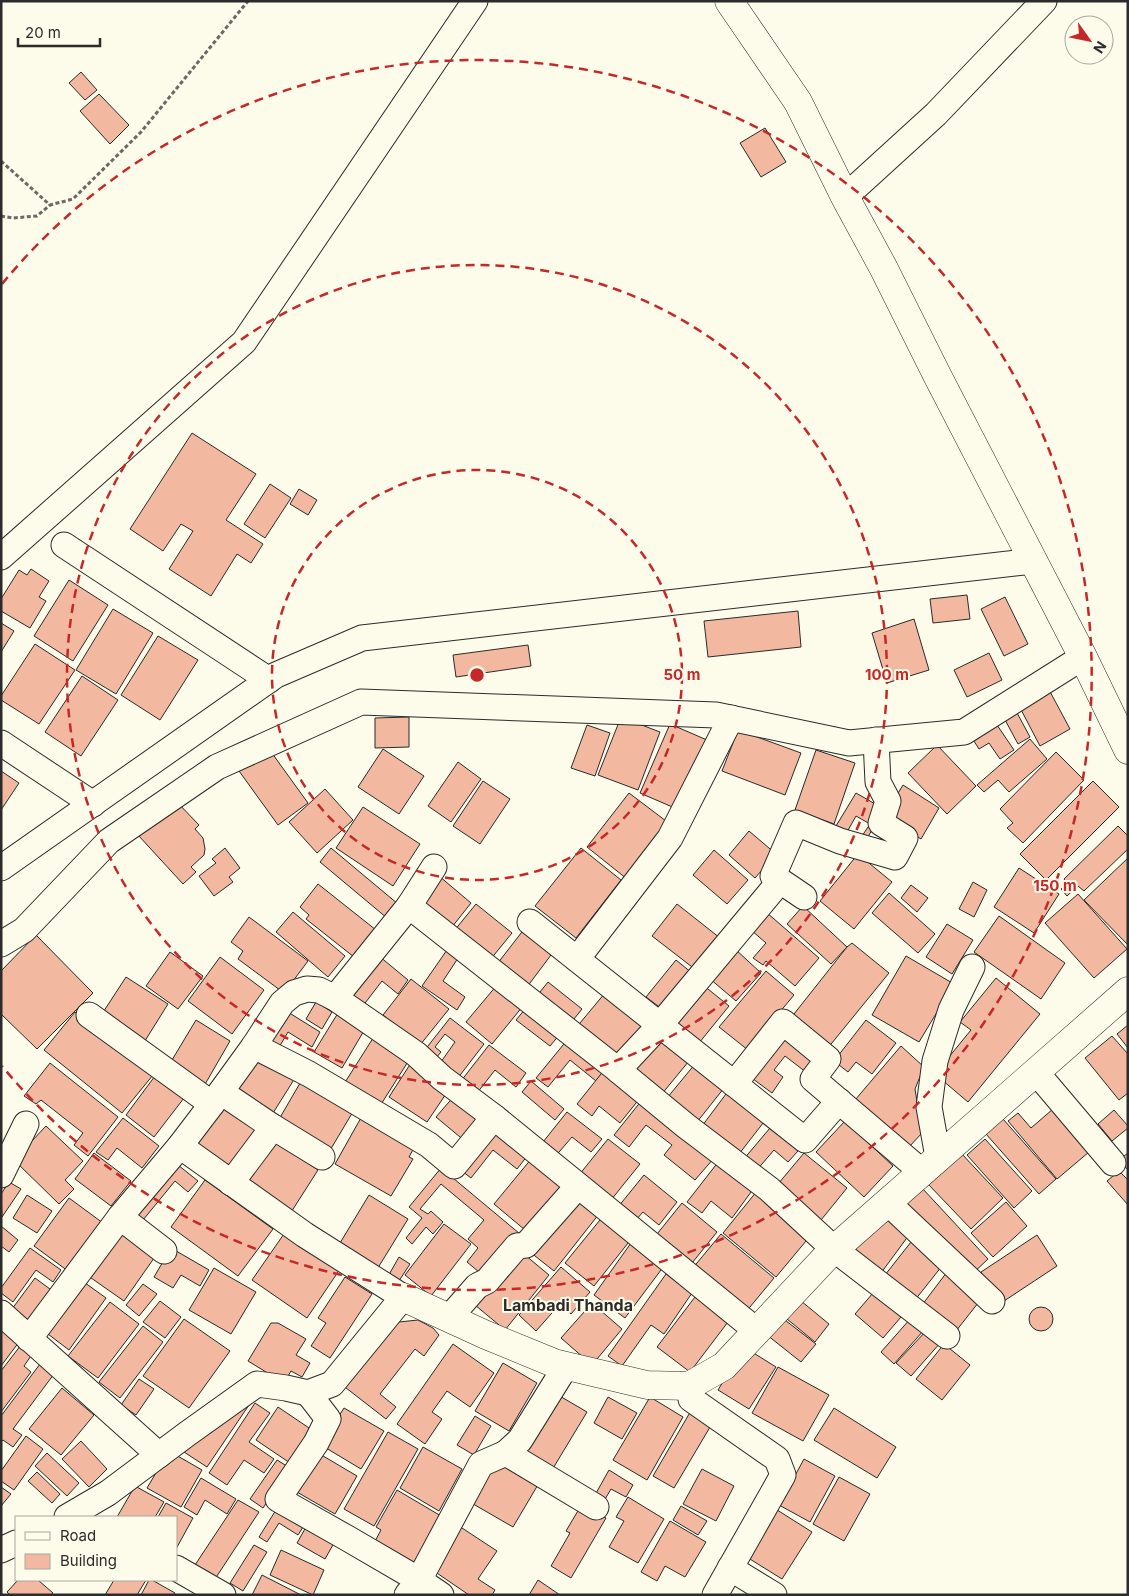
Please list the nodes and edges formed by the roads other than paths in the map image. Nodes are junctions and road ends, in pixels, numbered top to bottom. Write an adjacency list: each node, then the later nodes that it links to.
1 (475, 1): 6 (street)
2 (730, 1): 4 (street)
3 (1044, 1): 4 (street)
4 (845, 197): 7 (street)
5 (64, 545): 9 (street)
6 (1, 557)
7 (1033, 560): 8 (street); 9 (street)
8 (1082, 657): 11 (street); 13 (street)
9 (269, 680): 14 (street)
10 (731, 718): 11 (street); 21 (street); 22 (street)
11 (876, 740): 17 (street)
12 (1, 743): 14 (street)
13 (1128, 750)
14 (93, 804): 16 (street)
15 (434, 867): 19 (street)
16 (1, 868)
17 (780, 881): 18 (street); 27 (street)
18 (804, 897)
19 (409, 906): 25 (street); 29 (street)
20 (530, 922): 22 (street)
21 (1, 944)
22 (577, 959): 27 (street)
23 (972, 967): 40 (street)
24 (1128, 991): 30 (street)
25 (335, 998): 28 (street); 34 (street)
26 (89, 1015): 32 (street)
27 (660, 1025): 29 (street); 31 (street)
28 (254, 1046): 32 (street); 34 (street)
29 (618, 1070): 46 (street)
30 (1036, 1072): 39 (street); 40 (street)
31 (734, 1084): 33 (street); 33 (street)
32 (216, 1098): 36 (street); 37 (street)
33 (839, 1101): 40 (street)
34 (494, 1117): 43 (street)
35 (26, 1124): 41 (street)
36 (273, 1127): 38 (street); 42 (street)
37 (180, 1146): 42 (street); 45 (street)
38 (322, 1157)
39 (1112, 1163)
40 (930, 1164): 44 (street)
41 (1, 1174)
42 (231, 1183): 48 (street)
43 (578, 1186): 51 (street); 52 (street)
44 (887, 1202): 46 (street); 49 (street)
45 (120, 1217): 47 (street); 54 (street)
46 (834, 1249): 52 (street); 53 (street)
47 (164, 1251)
48 (403, 1297): 51 (street); 57 (street)
49 (992, 1301)
50 (1, 1313): 54 (street)
51 (449, 1318): 55 (street)
52 (757, 1331): 56 (street)
53 (947, 1336)
54 (28, 1339): 59 (street)
55 (566, 1366): 56 (street); 58 (street)
56 (689, 1386): 64 (street)
57 (308, 1393): 59 (street); 66 (street)
58 (506, 1453): 60 (street); 66 (street)
59 (158, 1455): 61 (street)
60 (596, 1507)
61 (77, 1516)
62 (15, 1543): 63 (street)
63 (1, 1550)
64 (730, 1568): 69 (street); 70 (street)
65 (178, 1569): 67 (street)
66 (413, 1588): 68 (street)
67 (223, 1595)
68 (441, 1595)
69 (715, 1595)
70 (774, 1595)

